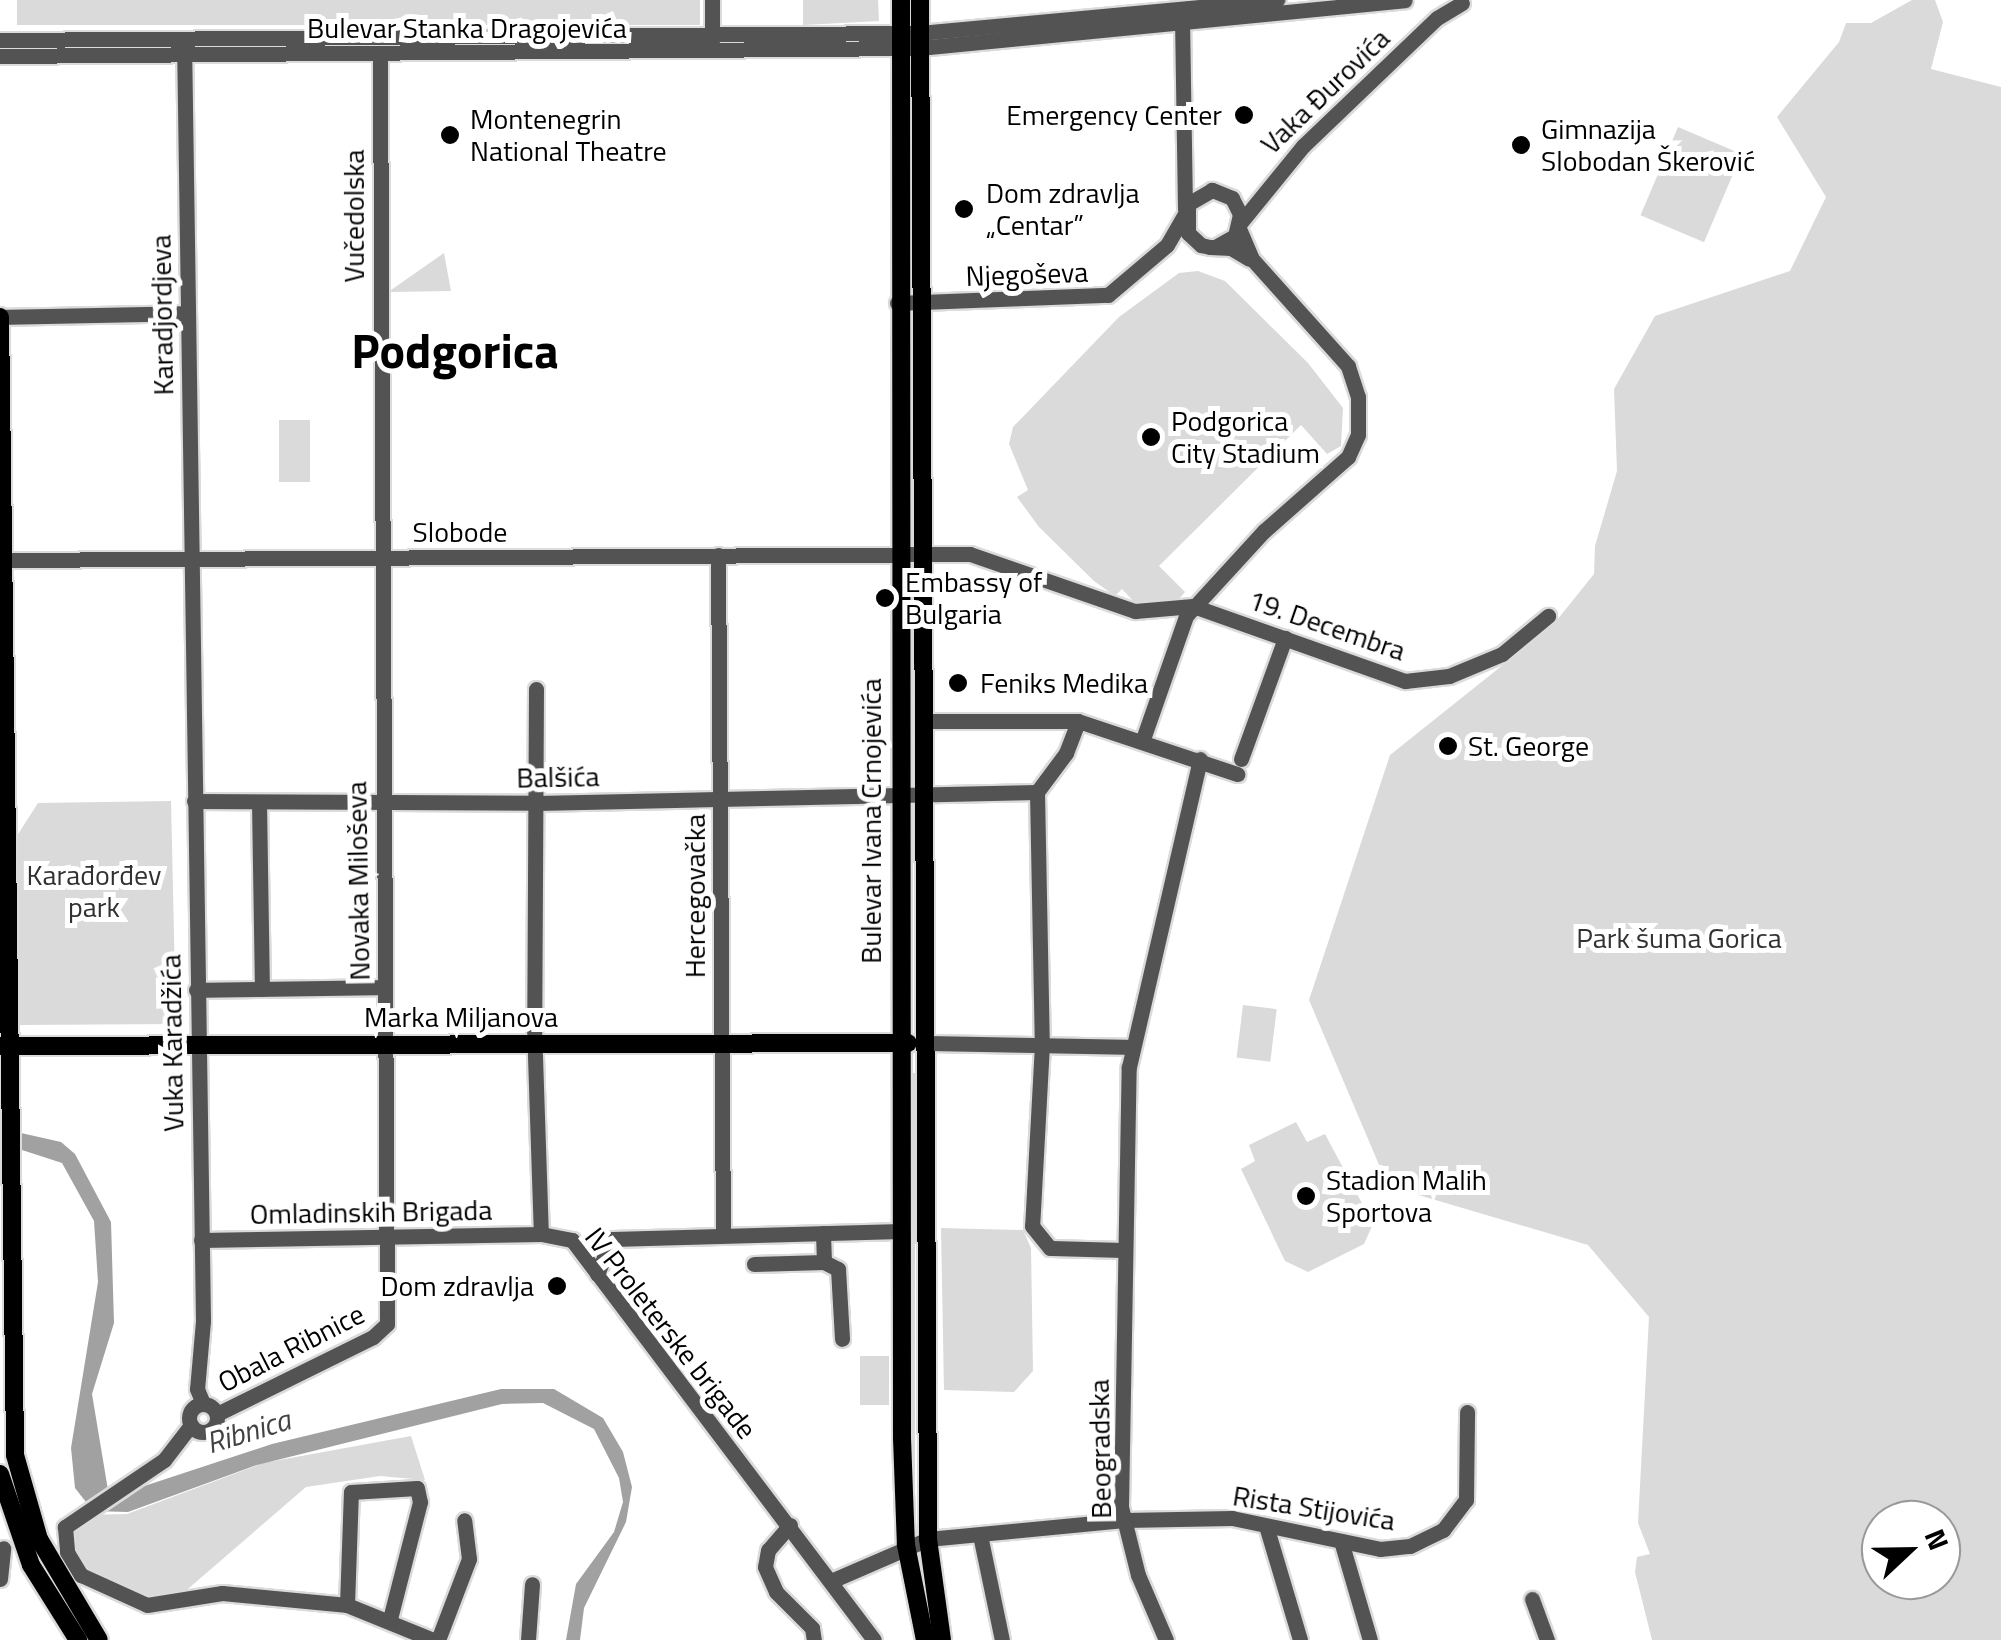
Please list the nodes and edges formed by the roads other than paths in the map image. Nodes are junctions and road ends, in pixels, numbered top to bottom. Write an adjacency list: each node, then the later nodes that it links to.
1 (712, 0): 9 (street)
2 (901, 0): 8 (main road, Bulevar Ivana Crnojevića)
3 (920, 0): 8 (main road, Bulevar Ivana Crnojevića)
4 (1277, 0): 7 (street, Vaka Đurovića)
5 (1405, 0): 7 (street, Vaka Đurovića)
6 (1462, 3): 15 (street, Vaka Đurovića)
7 (1182, 17): 8 (street, Vaka Đurovića); 14 (street)
8 (910, 41): 9 (street, Bulevar Stanka Dragojevića); 22 (main road, Bulevar Ivana Crnojevića); 23 (main road, Bulevar Ivana Crnojevića)
9 (712, 42): 10 (street, Bulevar Stanka Dragojevića)
10 (526, 44): 12 (street, Bulevar Stanka Dragojevića); 13 (street, Bulevar Stanka Dragojevića)
11 (7, 48): 12 (street, Bulevar Stanka Dragojevića)
12 (185, 54): 13 (street, Bulevar Stanka Dragojevića); 24 (street, Karadjordjeva)
13 (380, 54): 29 (street, Vučedolska)
14 (1186, 153): 16 (street); 17 (street)
15 (1270, 180): 16 (street); 18 (street, Vaka Đurovića)
16 (1224, 193): 17 (street); 18 (street)
17 (1185, 212): 19 (street); 20 (street)
18 (1240, 225): 19 (street); 21 (street, 19. Decembra)
19 (1210, 247): 20 (street); 21 (street, 19. Decembra)
20 (1148, 264): 23 (street, Njegoševa)
21 (1257, 265): 32 (street, 19. Decembra)
22 (897, 303): 23 (street, Njegoševa); 27 (main road, Bulevar Ivana Crnojevića)
23 (920, 303): 26 (main road, Bulevar Ivana Crnojevića)
24 (187, 313): 25 (street); 31 (street, Karadjordjeva)
25 (0, 317): 30 (main road)
26 (921, 553): 27 (street, Slobode); 32 (street, 19. Decembra); 37 (main road, Bulevar Ivana Crnojevića)
27 (898, 554): 28 (street, Slobode); 41 (main road, Bulevar Ivana Crnojevića)
28 (718, 556): 29 (street, Slobode); 43 (street, Hercegovačka)
29 (380, 558): 31 (street, Slobode); 46 (street, Novaka Miloševa)
30 (1, 560): 31 (street, Slobode); 58 (main road)
31 (190, 560): 44 (street, Vuka Karadžića)
32 (1194, 606): 34 (street, 19. Decembra); 38 (street, 19. Decembra)
33 (1548, 616): 34 (street, 19. Decembra)
34 (1285, 638): 39 (street)
35 (536, 689): 47 (street, IV Proleterske brigade)
36 (1078, 721): 37 (street); 38 (street); 40 (street)
37 (922, 722): 42 (main road, Bulevar Ivana Crnojevića)
38 (1143, 738): 39 (street)
39 (1200, 759): 59 (street, Beogradska)
40 (1037, 792): 42 (street); 55 (street)
41 (899, 794): 42 (street, Balšića); 43 (street, Balšića); 52 (main road, Bulevar Ivana Crnojevića)
42 (922, 794): 53 (main road, Bulevar Ivana Crnojevića)
43 (719, 798): 47 (street, Balšića); 51 (street, Hercegovačka)
44 (194, 801): 45 (street, Balšića); 50 (street, Vuka Karadžića)
45 (259, 802): 46 (street, Balšića); 49 (street)
46 (380, 802): 47 (street, Balšića); 48 (street, Novaka Miloševa)
47 (537, 803): 57 (street, IV Proleterske brigade)
48 (385, 988): 49 (street); 56 (street, Novaka Miloševa)
49 (262, 989): 50 (street)
50 (196, 990): 54 (street, Vuka Karadžića)
51 (721, 1041): 52 (main road, Marka Miljanova); 57 (main road, Marka Miljanova); 63 (street, Hercegovačka)
52 (900, 1043): 53 (main road, Marka Miljanova); 60 (main road, Bulevar Ivana Crnojevića)
53 (923, 1043): 55 (street); 83 (main road, Bulevar Ivana Crnojevića)
54 (197, 1044): 56 (main road, Marka Miljanova); 58 (main road, Marka Miljanova); 65 (street, Vuka Karadžića)
55 (1042, 1044): 59 (street); 66 (street)
56 (385, 1045): 57 (main road, Marka Miljanova); 64 (street, Novaka Miloševa)
57 (535, 1045): 62 (street, IV Proleterske brigade)
58 (4, 1046): 70 (main road)
59 (1130, 1047): 66 (street, Beogradska)
60 (901, 1231): 61 (street); 86 (main road, Bulevar Ivana Crnojevića)
61 (823, 1233): 63 (street); 67 (street)
62 (541, 1234): 64 (street, Omladinskih Brigada); 69 (street, IV Proleterske brigade)
63 (724, 1235): 69 (street)
64 (387, 1237): 65 (street, Omladinskih Brigada); 71 (street, Novaka Miloševa)
65 (201, 1240): 73 (street, Vuka Karadžića)
66 (1124, 1250): 79 (street, Beogradska)
67 (824, 1262): 68 (street); 72 (street)
68 (754, 1264)
69 (597, 1274): 80 (street, IV Proleterske brigade)
70 (5, 1303): 94 (main road)
71 (387, 1324): 75 (street, Obala Ribnice)
72 (842, 1340)
73 (203, 1404): 75 (street); 76 (street)
74 (1467, 1412): 84 (street, Rista Stijovića)
75 (217, 1414): 76 (street)
76 (195, 1428): 91 (street)
77 (0, 1474): 85 (main road)
78 (464, 1520): 95 (street)
79 (1124, 1520): 81 (street, Rista Stijovića); 82 (street, Rista Stijovića); 102 (street, Beogradska)
80 (790, 1524): 88 (street, IV Proleterske brigade); 97 (street)
81 (1268, 1529): 84 (street, Rista Stijovića); 103 (street)
82 (980, 1535): 83 (street, Rista Stijovića); 101 (street)
83 (928, 1540): 86 (street); 100 (main road, Bulevar Ivana Crnojevića)
84 (1341, 1541): 104 (street)
85 (8, 1544): 87 (street); 93 (main road)
86 (906, 1545): 88 (street); 99 (main road, Bulevar Ivana Crnojevića)
87 (0, 1579)
88 (832, 1581): 98 (street, IV Proleterske brigade)
89 (532, 1584): 96 (street)
90 (1532, 1599): 105 (street)
91 (347, 1606): 92 (street); 92 (street)
92 (390, 1619): 95 (street)
93 (78, 1640)
94 (99, 1640)
95 (436, 1640)
96 (528, 1640)
97 (814, 1640)
98 (874, 1640)
99 (924, 1640)
100 (942, 1640)
101 (1002, 1640)
102 (1166, 1640)
103 (1300, 1640)
104 (1370, 1640)
105 (1547, 1640)

